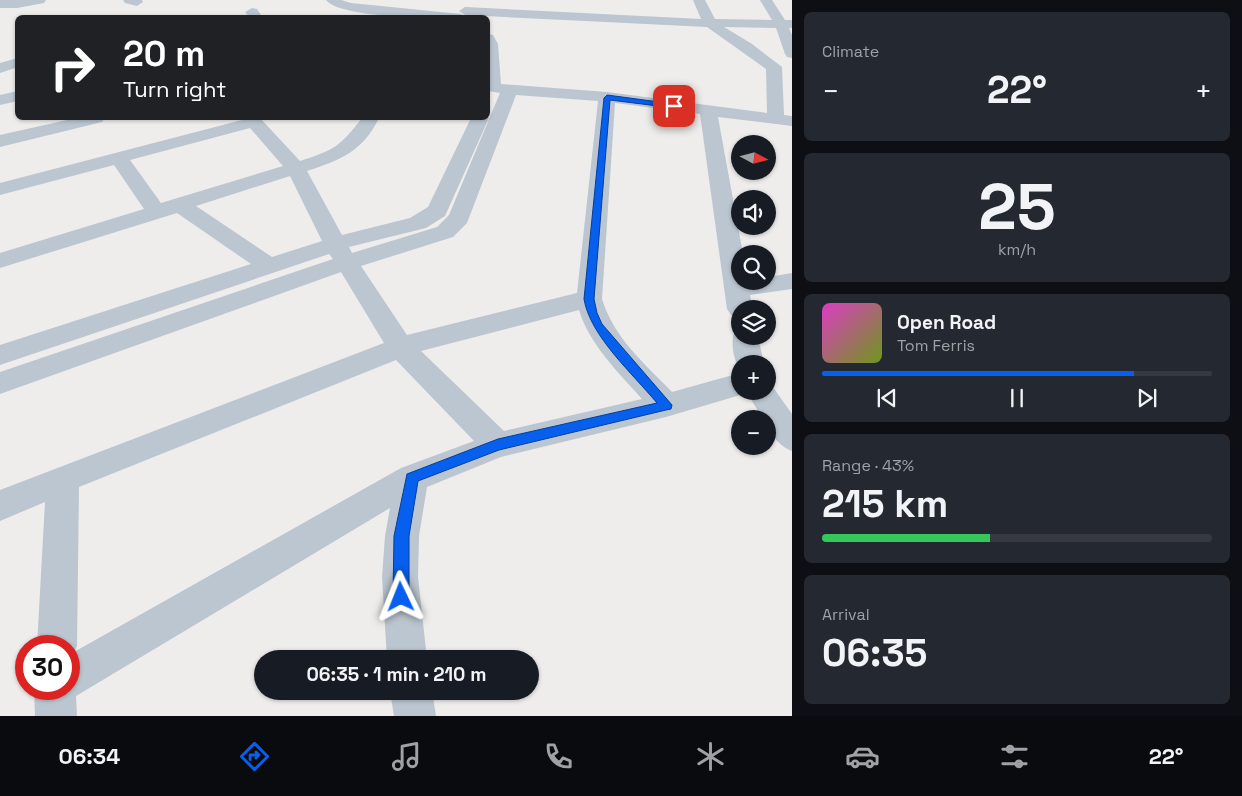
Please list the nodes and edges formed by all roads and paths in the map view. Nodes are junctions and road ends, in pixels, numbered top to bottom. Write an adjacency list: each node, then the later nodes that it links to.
1 (40, 0): 6 (street)
2 (332, 0): 7 (street)
3 (394, 0): 7 (street)
4 (699, 0): 9 (street)
5 (766, 0): 10 (street)
6 (0, 4)
7 (383, 11): 8 (street)
8 (467, 11): 9 (street)
9 (710, 23): 10 (street); 14 (street)
10 (787, 24): 11 (street)
11 (792, 54)
12 (490, 60): 18 (street)
13 (792, 60): 14 (street)
14 (769, 62): 17 (street); 28 (street)
15 (15, 63): 16 (street)
16 (0, 68)
17 (792, 68)
18 (495, 92): 20 (street); 22 (street)
19 (15, 97): 21 (street)
20 (607, 98): 23 (street); 42 (street)
21 (0, 100)
22 (490, 109)
23 (708, 110): 28 (street); 36 (street)
24 (88, 120): 30 (street)
25 (370, 120): 32 (street)
26 (479, 120): 37 (street)
27 (487, 120): 37 (street)
28 (784, 120)
29 (259, 121): 31 (street); 32 (street)
30 (0, 141)
31 (118, 157): 33 (street); 35 (street)
32 (296, 168): 34 (street); 37 (street)
33 (0, 189)
34 (178, 204): 35 (street); 39 (street)
35 (156, 211): 38 (street)
36 (737, 245)
37 (341, 253): 39 (street); 44 (street); 46 (street)
38 (0, 260)
39 (270, 266): 45 (street)
40 (776, 271): 41 (street)
41 (792, 281): 43 (street)
42 (589, 299): 44 (street); 49 (street)
43 (739, 299)
44 (400, 347): 51 (street); 53 (street)
45 (0, 355)
46 (0, 383)
47 (731, 387): 49 (street)
48 (766, 400): 50 (street)
49 (666, 405): 51 (street)
50 (792, 438)
51 (498, 445): 52 (street)
52 (412, 478): 56 (street); 57 (street)
53 (63, 479): 54 (street); 55 (street)
54 (0, 506)
55 (57, 635)
56 (406, 650)
57 (80, 672)
58 (55, 700): 60 (street)
59 (413, 700): 61 (street)
60 (56, 716)
61 (415, 716)

